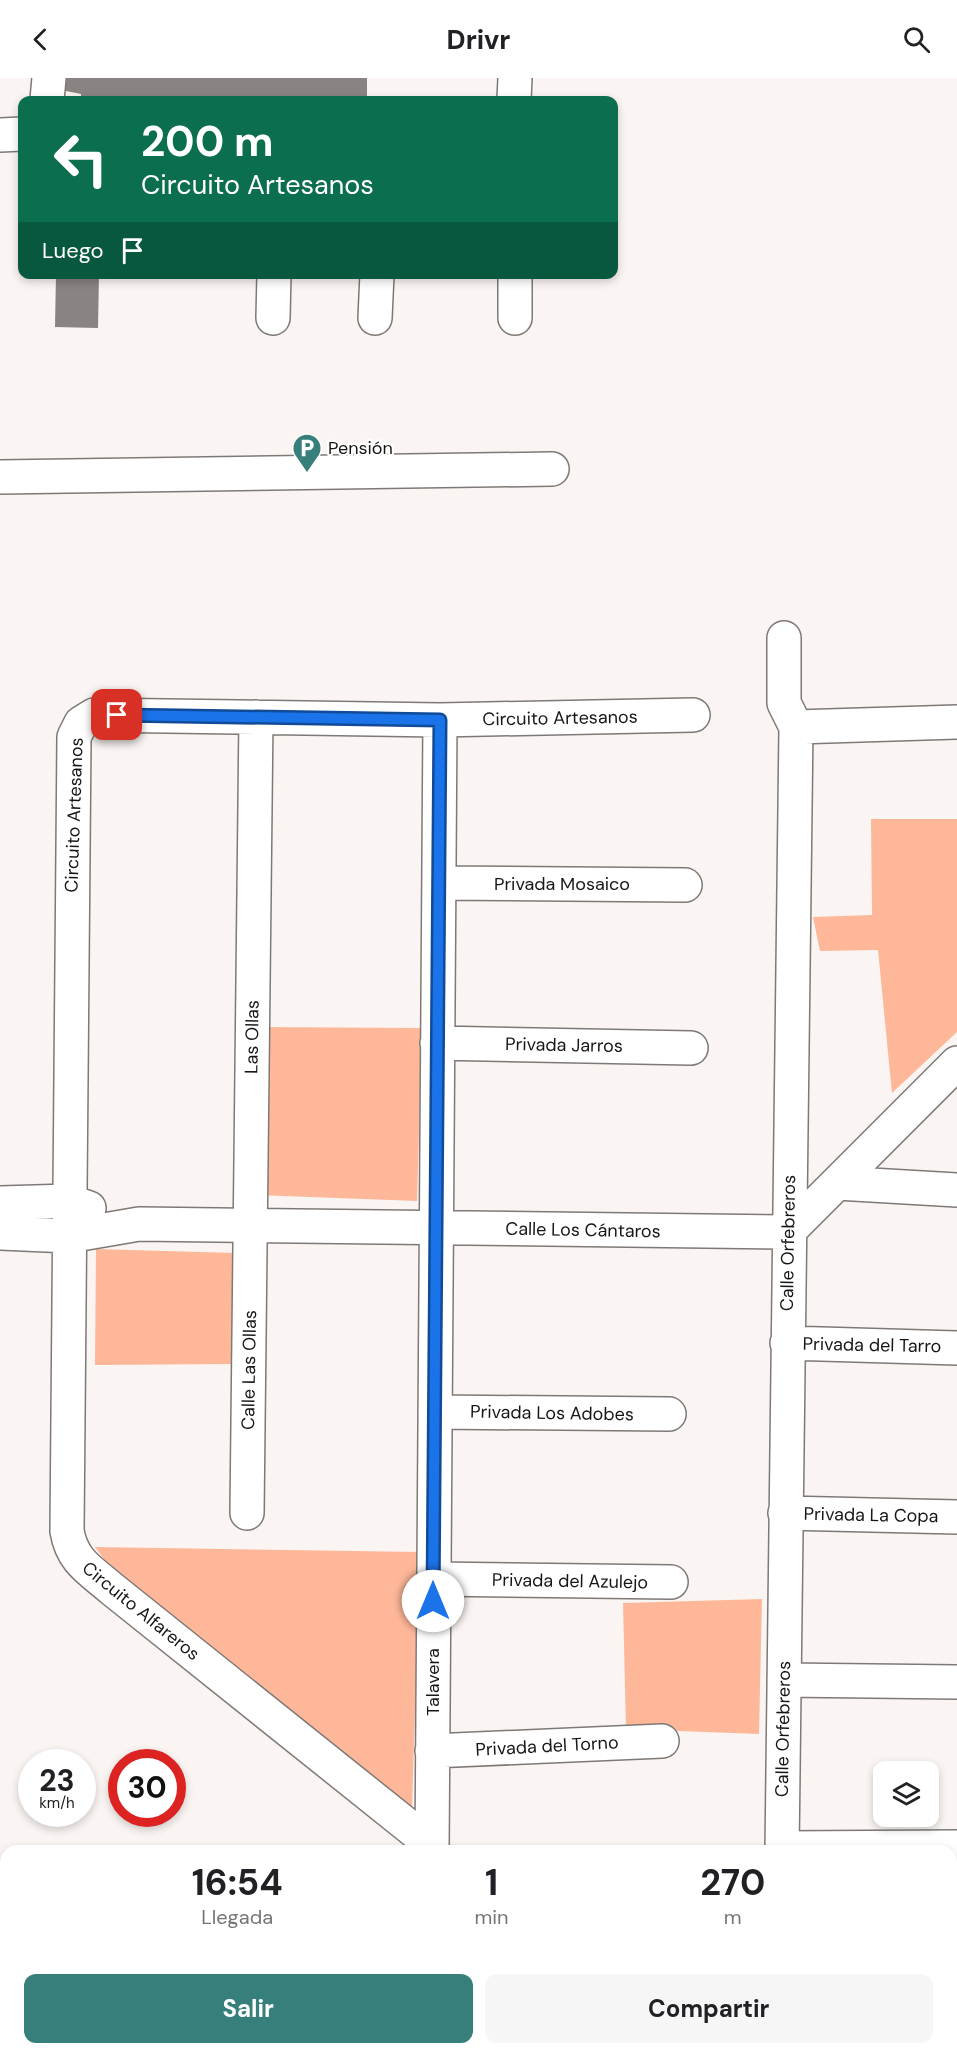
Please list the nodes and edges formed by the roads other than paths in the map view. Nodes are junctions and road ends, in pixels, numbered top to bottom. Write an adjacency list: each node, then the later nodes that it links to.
1 (49, 78): 3 (street)
2 (515, 78): 4 (street)
3 (47, 96)
4 (514, 96)
5 (18, 134): 6 (street)
6 (0, 135)
7 (274, 279): 10 (street)
8 (376, 279): 11 (street)
9 (515, 279): 12 (street)
10 (273, 318)
11 (375, 318)
12 (515, 318)
13 (552, 469): 14 (street)
14 (0, 477)
15 (784, 638): 20 (street, Calle Orfebreros)
16 (693, 716): 18 (street, Circuito Artesanos)
17 (256, 717): 18 (street, Circuito Artesanos); 28 (street, Circuito Artesanos); 31 (street, Las Ollas)
18 (440, 720): 21 (street, Talavera)
19 (957, 722): 20 (street)
20 (796, 727): 33 (street, Calle Orfebreros)
21 (439, 883): 22 (street, Privada Mosaico); 23 (street, Talavera)
22 (685, 885)
23 (437, 1043): 24 (street, Privada Jarros); 32 (street, Talavera)
24 (691, 1048)
25 (957, 1063): 26 (street)
26 (837, 1183): 27 (street); 33 (street)
27 (957, 1190)
28 (69, 1201): 29 (street, Calle Los Cántaros); 30 (street, Calle Los Cántaros); 35 (street, Circuito Artesanos)
29 (0, 1203)
30 (140, 1224): 31 (street, Calle Los Cántaros); 35 (street, Calle Los Cántaros)
31 (250, 1226): 32 (street, Calle Los Cántaros); 40 (street, Calle Las Ollas)
32 (436, 1228): 33 (street, Calle Los Cántaros); 38 (street, Talavera)
33 (788, 1232): 36 (street, Calle Orfebreros)
34 (0, 1233): 35 (street, Calle Los Cántaros)
35 (69, 1236): 49 (street, Circuito Alfareros)
36 (787, 1343): 37 (street, Privada del Tarro); 41 (street, Calle Orfebreros)
37 (957, 1348)
38 (435, 1412): 39 (street, Privada Los Adobes); 43 (street, Talavera)
39 (669, 1414)
40 (247, 1513)
41 (785, 1513): 42 (street, Privada La Copa); 45 (street, Calle Orfebreros)
42 (957, 1517)
43 (433, 1579): 44 (street, Privada del Azulejo); 48 (street, Talavera)
44 (671, 1582)
45 (784, 1680): 46 (street); 51 (street, Calle Orfebreros)
46 (957, 1682)
47 (662, 1741): 48 (street, Privada del Torno)
48 (432, 1751): 50 (street, Talavera)
49 (428, 1845)
50 (432, 1845)
51 (782, 1845)

